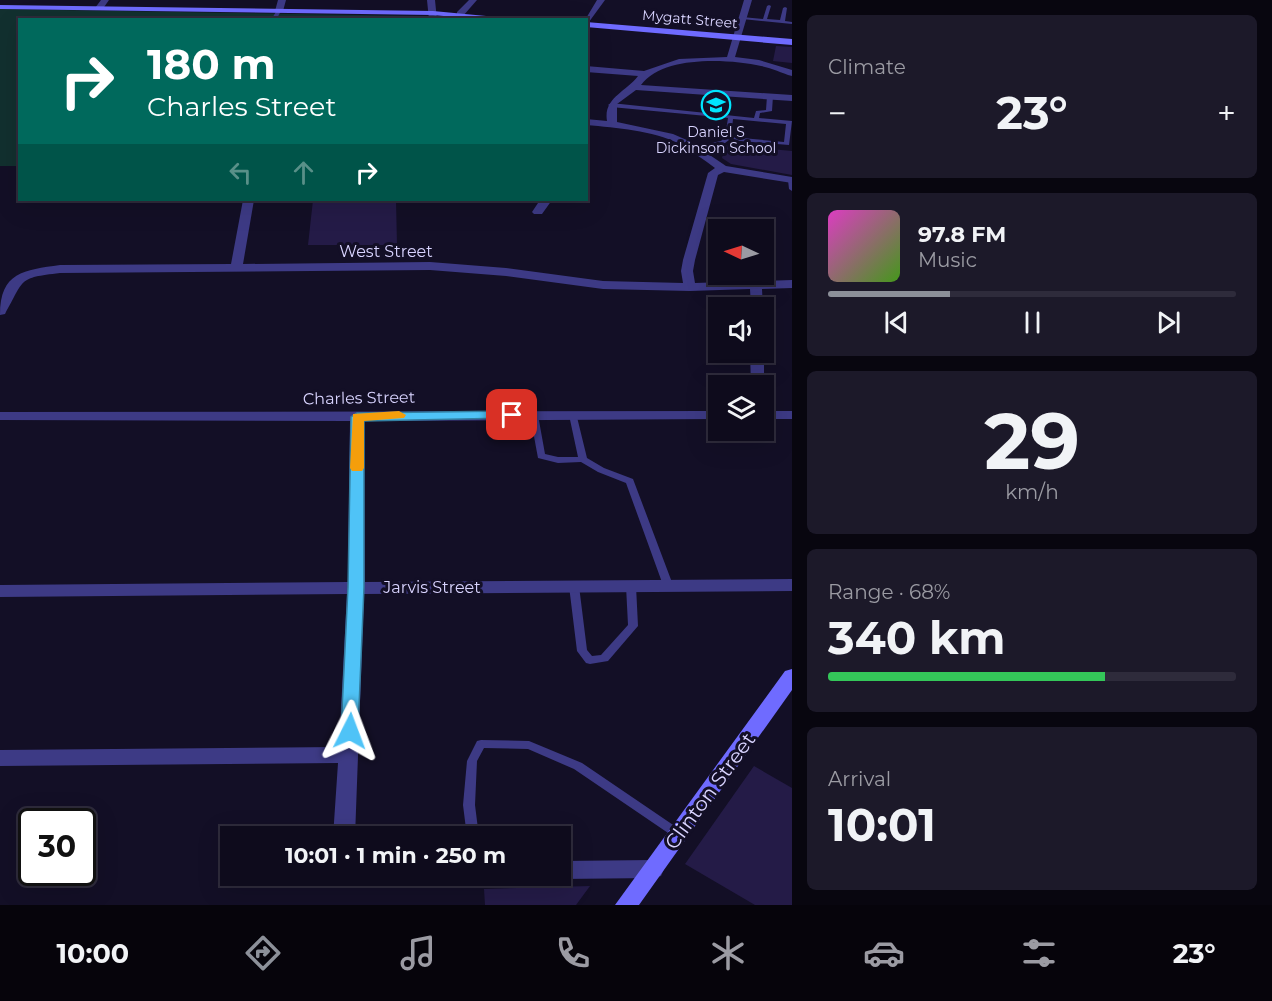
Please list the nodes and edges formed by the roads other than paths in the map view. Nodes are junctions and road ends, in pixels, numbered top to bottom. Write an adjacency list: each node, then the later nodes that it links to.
1 (105, 0): 9 (street)
2 (282, 0): 11 (street)
3 (431, 0): 13 (street)
4 (473, 0): 12 (street)
5 (601, 0): 18 (street)
6 (748, 0): 16 (street)
7 (769, 6): 17 (lane)
8 (0, 7): 9 (street)
9 (99, 8): 11 (street)
10 (785, 8): 19 (lane)
11 (279, 11): 13 (street); 14 (lane)
12 (460, 14): 13 (street); 15 (street)
13 (433, 16)
14 (274, 18)
15 (503, 18)
16 (742, 18): 17 (lane); 22 (street)
17 (765, 20): 19 (lane)
18 (588, 21)
19 (782, 22): 20 (lane)
20 (792, 23)
21 (588, 24): 22 (street, Mygatt Street)
22 (736, 37): 23 (street, Mygatt Street); 24 (street)
23 (792, 42)
24 (730, 60): 26 (street); 27 (street)
25 (588, 69): 27 (street)
26 (792, 73)
27 (645, 74): 28 (street)
28 (634, 87): 29 (street); 31 (street)
29 (770, 96): 30 (street); 35 (lane)
30 (792, 98)
31 (611, 105): 32 (lane); 38 (street)
32 (622, 106): 33 (lane); 34 (lane)
33 (621, 114)
34 (731, 117): 35 (lane); 39 (lane)
35 (756, 120): 37 (lane)
36 (588, 122): 38 (street)
37 (790, 123): 39 (lane)
38 (612, 124): 41 (street)
39 (728, 138): 40 (lane)
40 (715, 144): 41 (lane); 42 (lane)
41 (693, 148): 42 (street)
42 (709, 159): 43 (street)
43 (723, 169): 44 (street); 53 (street)
44 (792, 180): 45 (lane)
45 (792, 189)
46 (248, 201): 49 (street)
47 (545, 201): 48 (street)
48 (538, 212)
49 (236, 268): 53 (street, West Street); 55 (street, West Street)
50 (774, 284): 51 (street, West Street)
51 (792, 284)
52 (756, 285): 53 (street, West Street); 54 (street)
53 (690, 287)
54 (757, 297)
55 (0, 311)
56 (534, 415): 57 (street, Charles Street); 62 (street, Charles Street); 63 (lane)
57 (573, 415): 58 (street, Charles Street); 63 (lane)
58 (708, 415)
59 (774, 415): 60 (street)
60 (792, 415)
61 (0, 416): 62 (street, Charles Street)
62 (357, 417): 68 (street)
63 (583, 459): 64 (lane)
64 (668, 585): 65 (street, Jarvis Street); 67 (street, Jarvis Street)
65 (792, 585)
66 (574, 586): 67 (street, Jarvis Street); 67 (lane); 68 (street, Jarvis Street)
67 (631, 586)
68 (356, 587): 69 (street, Jarvis Street); 71 (street)
69 (0, 591)
70 (792, 676): 75 (street, Clinton Street)
71 (349, 755): 72 (street); 73 (street)
72 (0, 758)
73 (345, 826)
74 (472, 826): 75 (lane)
75 (679, 834): 76 (street, Clinton Street)
76 (653, 869): 77 (street); 78 (street, Clinton Street)
77 (571, 870)
78 (626, 905)

